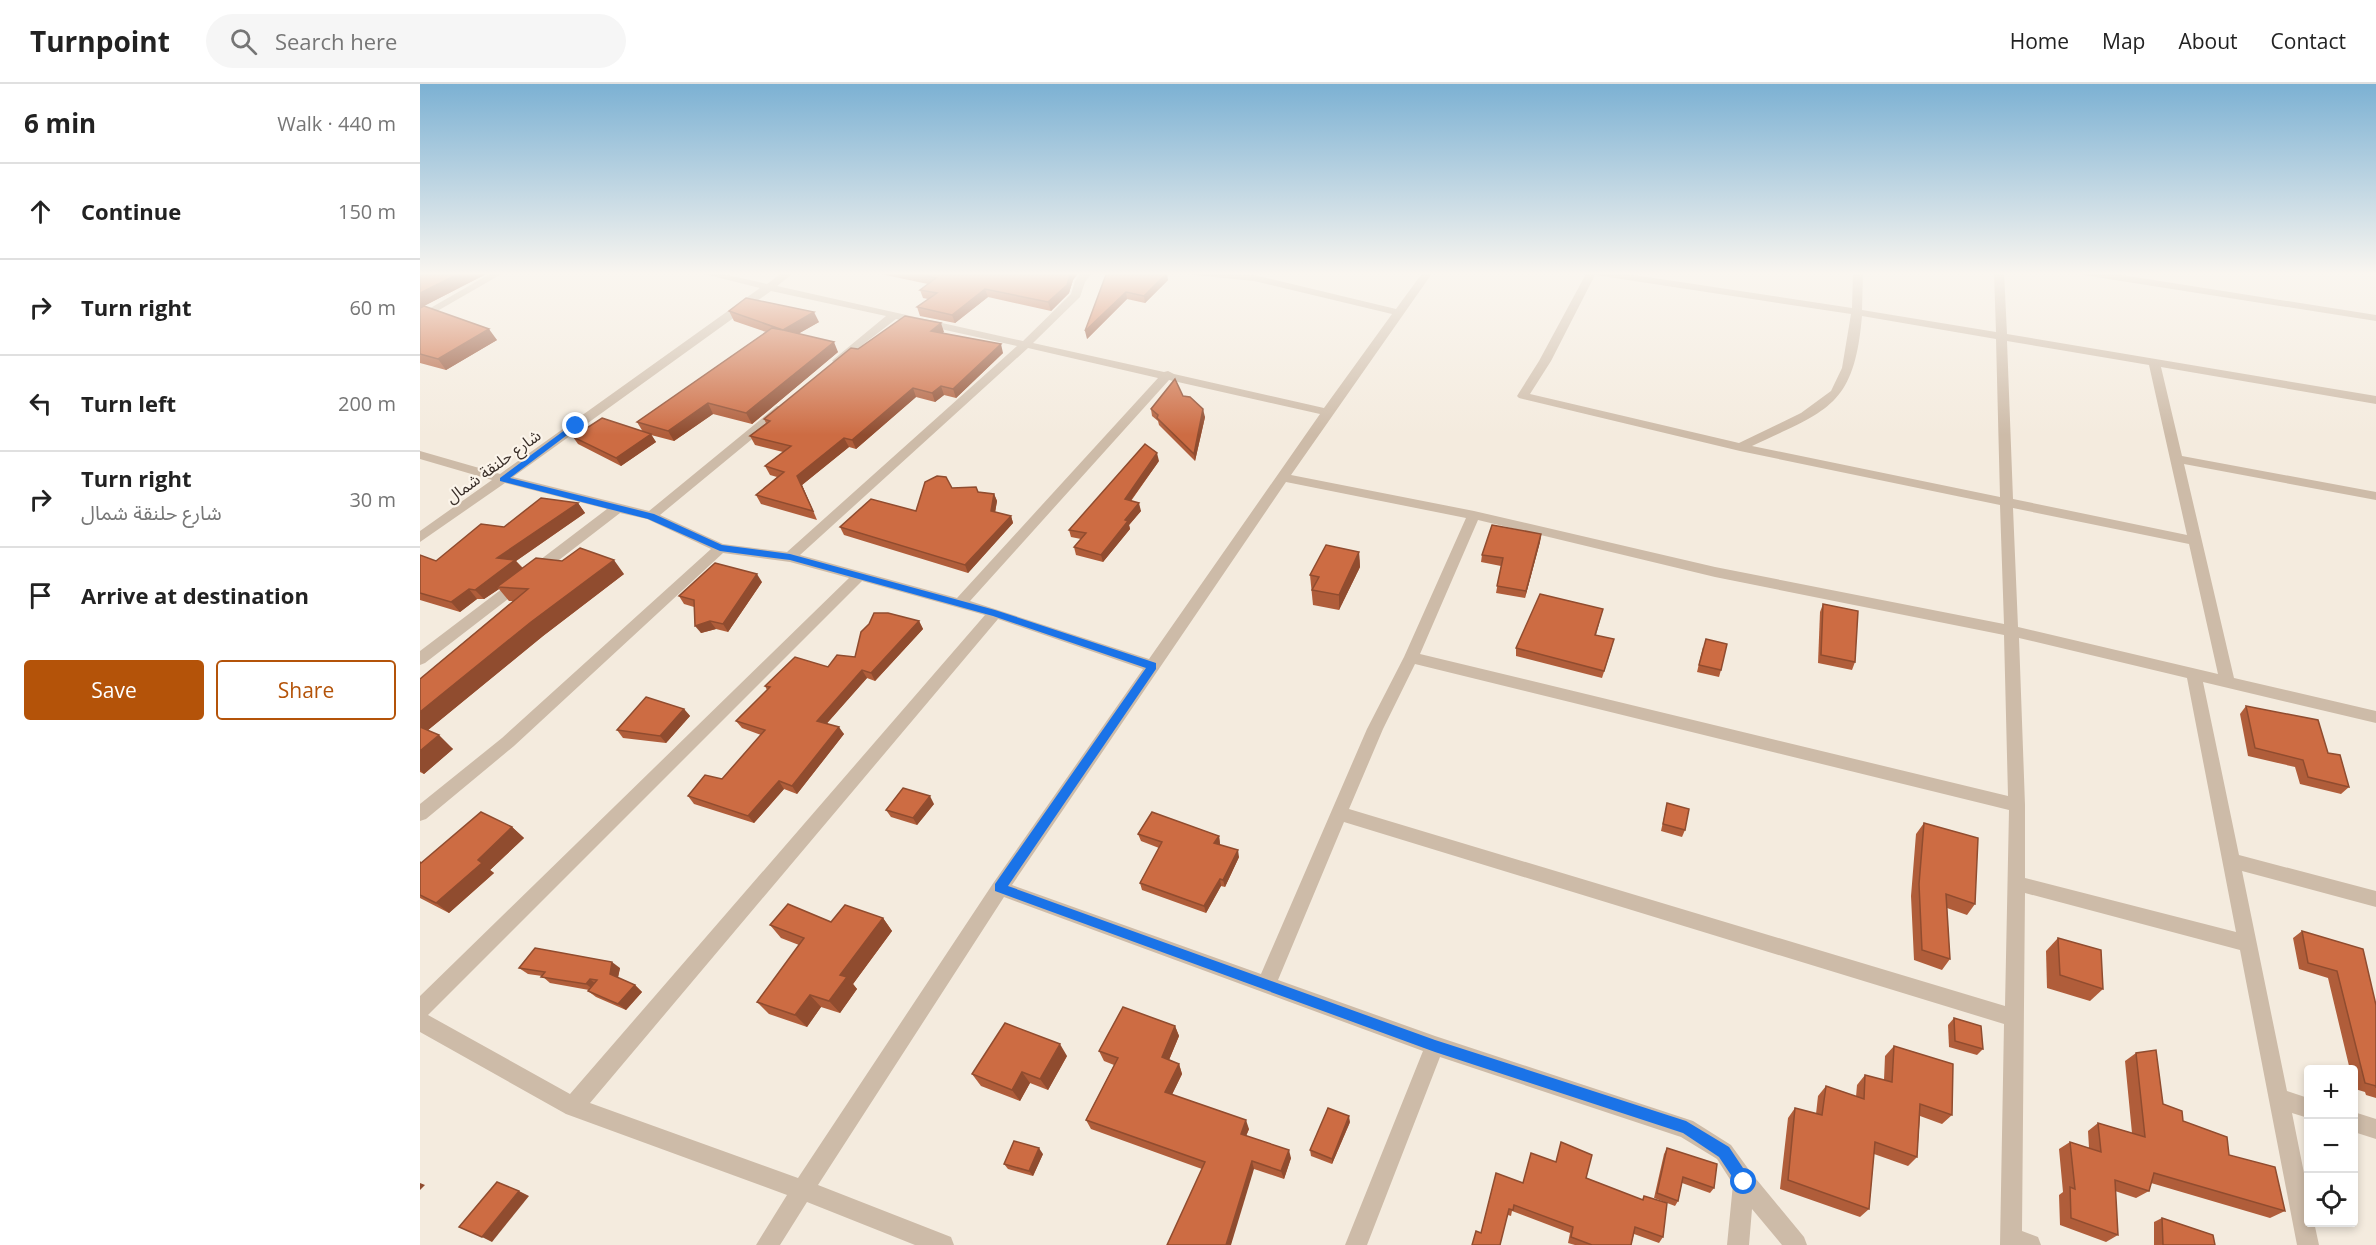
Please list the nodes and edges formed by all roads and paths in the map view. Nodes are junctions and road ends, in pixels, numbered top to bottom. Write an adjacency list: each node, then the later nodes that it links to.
1 (716, 326): 22 (street, شارع حلنقة شمال)
2 (880, 326): 13 (street)
3 (945, 326): 11 (street)
4 (1044, 326): 11 (street)
5 (1387, 326): 17 (street)
6 (1564, 326): 18 (street)
7 (1855, 326): 18 (street)
8 (1942, 326): 10 (street)
9 (2001, 326): 10 (street)
10 (2001, 336): 12 (street); 24 (street)
11 (1026, 344): 14 (street); 31 (street)
12 (2154, 362): 16 (street); 20 (street)
13 (831, 367)
14 (1168, 374): 17 (street); 33 (street)
15 (795, 397): 27 (street)
16 (2376, 400)
17 (1327, 412): 21 (street)
18 (1740, 447): 24 (street)
19 (420, 454): 22 (street)
20 (2176, 459): 23 (street); 29 (street)
21 (1282, 477): 26 (street); 38 (street)
22 (503, 479): 25 (street); 28 (street, شارع حلنقة شمال)
23 (2376, 496)
24 (2007, 500): 29 (street); 35 (street)
25 (619, 507): 27 (street); 37 (street)
26 (1474, 514): 35 (street); 36 (street)
27 (651, 516): 30 (street)
28 (420, 538)
29 (2195, 540): 40 (street)
30 (720, 548): 31 (street); 44 (street)
31 (790, 557): 32 (street)
32 (859, 576): 33 (street); 51 (street)
33 (960, 603): 34 (street)
34 (995, 613): 38 (street); 56 (street)
35 (2011, 631): 39 (street); 42 (street)
36 (1411, 657): 42 (street); 43 (street)
37 (420, 659)
38 (1152, 666): 47 (street)
39 (2194, 675): 40 (street); 45 (street)
40 (2226, 682): 41 (street)
41 (2376, 717)
42 (2017, 805): 46 (street)
43 (1338, 813): 50 (street); 52 (street)
44 (420, 814)
45 (2231, 861): 48 (street); 49 (street)
46 (2015, 883): 49 (street); 52 (street)
47 (999, 888): 50 (street); 61 (street)
48 (2376, 899)
49 (2248, 944): 55 (street)
50 (1266, 985): 54 (street)
51 (420, 1009)
52 (2014, 1018): 62 (street)
53 (420, 1021): 56 (street)
54 (1435, 1046): 60 (street); 65 (street)
55 (2279, 1099): 57 (street); 68 (street)
56 (573, 1107): 61 (street)
57 (2304, 1107)
58 (2358, 1123): 59 (street)
59 (2376, 1129)
60 (1744, 1182): 66 (street); 67 (street)
61 (803, 1190): 63 (street); 64 (street)
62 (2018, 1243)
63 (767, 1245)
64 (943, 1245)
65 (1356, 1245)
66 (1738, 1245)
67 (1796, 1245)
68 (2308, 1245)

